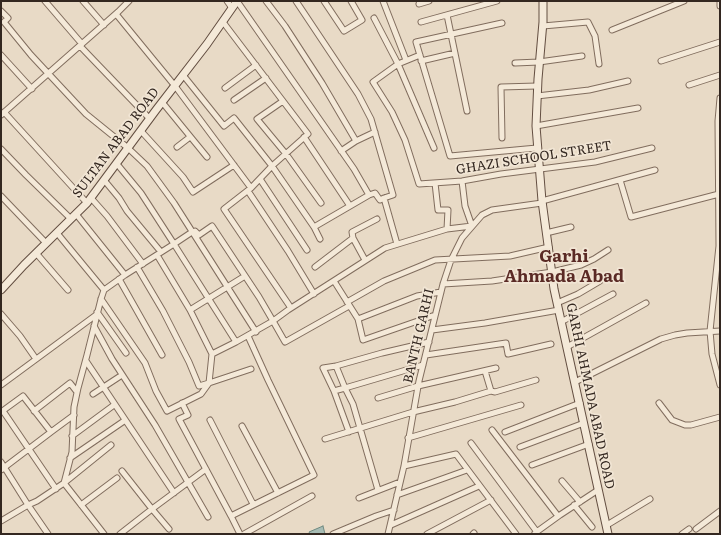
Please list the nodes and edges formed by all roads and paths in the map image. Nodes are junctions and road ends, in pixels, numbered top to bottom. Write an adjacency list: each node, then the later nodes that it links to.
1 (45, 1): 31 (street)
2 (84, 1): 26 (street)
3 (129, 1): 20 (street)
4 (226, 1): 18 (street)
5 (237, 1): 18 (street, SULTAN ABAD ROAD); 76 (street)
6 (266, 1): 68 (street)
7 (296, 1): 64 (street)
8 (324, 1): 9 (street)
9 (351, 1)
10 (383, 1): 36 (street)
11 (429, 1): 16 (street)
12 (497, 1): 21 (street)
13 (542, 1): 27 (street, GARHI AHMADA ABAD ROAD)
14 (684, 1): 28 (street)
15 (720, 1): 17 (street)
16 (419, 4)
17 (720, 6)
18 (232, 8): 23 (street, SULTAN ABAD ROAD)
19 (1, 11): 43 (street)
20 (116, 14): 26 (street); 49 (street)
21 (447, 15): 24 (street); 29 (street)
22 (374, 18): 40 (street)
23 (223, 22): 42 (street); 44 (street, SULTAN ABAD ROAD)
24 (422, 22)
25 (502, 23): 29 (street)
26 (104, 25): 31 (street)
27 (543, 26): 38 (street, GARHI AHMADA ABAD ROAD); 41 (street)
28 (612, 30)
29 (451, 34): 32 (street); 35 (street)
30 (720, 42): 37 (street)
31 (81, 45): 43 (street); 61 (street)
32 (455, 53): 35 (street); 59 (street)
33 (1, 56): 52 (street)
34 (582, 56): 38 (street)
35 (421, 58): 36 (street); 73 (street)
36 (406, 60): 40 (street)
37 (661, 61)
38 (539, 62): 39 (street); 50 (street, GARHI AHMADA ABAD ROAD)
39 (515, 63)
40 (398, 64): 72 (street); 88 (street, GHAZI SCHOOL STREET)
41 (599, 64)
42 (256, 65): 46 (street); 51 (street)
43 (49, 74): 52 (street); 71 (street)
44 (183, 75): 49 (street, SULTAN ABAD ROAD); 81 (street)
45 (720, 75): 48 (street)
46 (266, 78): 55 (street); 56 (street)
47 (628, 81): 53 (street)
48 (689, 85)
49 (174, 86): 57 (street, SULTAN ABAD ROAD); 80 (street)
50 (537, 86): 53 (street, GARHI AHMADA ABAD ROAD); 67 (street)
51 (225, 88)
52 (32, 89): 60 (street)
53 (537, 96): 62 (street, GARHI AHMADA ABAD ROAD)
54 (720, 98): 69 (street)
55 (234, 100)
56 (283, 101): 66 (street); 77 (street)
57 (162, 102): 61 (street, SULTAN ABAD ROAD); 65 (street)
58 (638, 108): 62 (street)
59 (467, 111)
60 (3, 114): 94 (street)
61 (150, 119): 63 (street, SULTAN ABAD ROAD)
62 (536, 126): 73 (street, GARHI AHMADA ABAD ROAD)
63 (141, 131): 71 (street, SULTAN ABAD ROAD); 80 (street)
64 (375, 132): 68 (street); 93 (street)
65 (190, 137): 70 (street); 78 (street)
66 (304, 137): 77 (street); 97 (street)
67 (502, 138)
68 (356, 141): 76 (street)
69 (719, 141): 90 (street)
70 (177, 147)
71 (128, 148): 79 (street, SULTAN ABAD ROAD); 104 (street)
72 (434, 148)
73 (537, 148): 82 (street, GARHI AHMADA ABAD ROAD)
74 (652, 148): 82 (street, GHAZI SCHOOL STREET)
75 (1, 149): 98 (street)
76 (341, 151): 91 (street)
77 (286, 154): 81 (street); 96 (street)
78 (207, 158)
79 (117, 164): 85 (street, SULTAN ABAD ROAD); 110 (street)
80 (234, 165): 89 (street)
81 (272, 166): 84 (street); 101 (street)
82 (539, 170): 87 (street, GHAZI SCHOOL STREET); 95 (street, GARHI AHMADA ABAD ROAD)
83 (655, 170): 86 (street, BANTH GARHI)
84 (260, 179): 89 (street); 113 (street)
85 (104, 180): 94 (street, SULTAN ABAD ROAD); 116 (street)
86 (620, 180): 90 (street); 95 (street, BANTH GARHI)
87 (462, 181): 88 (street, GHAZI SCHOOL STREET); 100 (street)
88 (435, 183): 103 (street)
89 (249, 189): 134 (street); 141 (street)
90 (719, 194): 151 (street)
91 (369, 195): 93 (street); 97 (street)
92 (1, 196): 109 (street)
93 (384, 198): 111 (street)
94 (89, 200): 98 (street, SULTAN ABAD ROAD); 119 (street)
95 (542, 202): 100 (street, BANTH GARHI); 106 (street, GARHI AHMADA ABAD ROAD)
96 (322, 203)
97 (350, 206): 101 (street)
98 (74, 216): 105 (street, SULTAN ABAD ROAD); 123 (street)
99 (377, 219): 107 (street)
100 (472, 226): 103 (street); 118 (street, BANTH GARHI)
101 (314, 227): 108 (street)
102 (571, 227): 106 (street)
103 (447, 229): 111 (street)
104 (192, 232): 110 (street); 124 (street); 130 (street)
105 (57, 233): 109 (street, SULTAN ABAD ROAD); 132 (street)
106 (546, 233): 112 (street, GARHI AHMADA ABAD ROAD)
107 (353, 238): 117 (street); 121 (street)
108 (320, 239)
109 (46, 243): 115 (street, SULTAN ABAD ROAD)
110 (174, 244): 116 (street); 137 (street)
111 (397, 244): 117 (street)
112 (549, 247): 118 (street); 122 (street, GARHI AHMADA ABAD ROAD)
113 (307, 250)
114 (608, 250): 122 (street)
115 (36, 253): 129 (street, SULTAN ABAD ROAD); 131 (street)
116 (159, 253): 119 (street); 142 (street)
117 (366, 260): 126 (street)
118 (451, 260): 128 (street, BANTH GARHI); 139 (street)
119 (143, 264): 120 (street)
120 (137, 267): 123 (street); 173 (street)
121 (315, 267)
122 (552, 272): 128 (street); 140 (street, GARHI AHMADA ABAD ROAD)
123 (125, 275): 125 (street)
124 (245, 276): 130 (street); 147 (street)
125 (119, 279): 132 (street); 161 (street)
126 (334, 281): 134 (street); 139 (street)
127 (600, 281): 140 (street)
128 (443, 284): 133 (street, BANTH GARHI)
129 (2, 286)
130 (228, 287): 137 (street); 153 (street)
131 (68, 290)
132 (104, 290): 136 (street)
133 (441, 292): 145 (street, BANTH GARHI); 146 (street)
134 (314, 294): 141 (street)
135 (613, 294): 148 (street)
136 (100, 299): 143 (street); 185 (street)
137 (209, 299): 142 (street); 155 (street)
138 (646, 302): 158 (street)
139 (348, 304): 146 (street); 147 (street)
140 (558, 306): 148 (street, GARHI AHMADA ABAD ROAD); 150 (street)
141 (291, 308): 147 (street)
142 (190, 310): 160 (street)
143 (97, 313): 149 (street); 159 (street); 163 (street)
144 (1, 314): 163 (street)
145 (436, 315): 146 (street); 150 (street, BANTH GARHI)
146 (358, 319)
147 (273, 321): 153 (street)
148 (561, 322): 158 (street, GARHI AHMADA ABAD ROAD)
149 (94, 326): 164 (street); 170 (street)
150 (432, 330): 156 (street, BANTH GARHI)
151 (710, 331): 152 (street); 172 (street); 175 (street)
152 (720, 331)
153 (256, 332): 154 (street)
154 (248, 336): 155 (street); 229 (street)
155 (236, 342): 160 (street)
156 (429, 342): 162 (street, BANTH GARHI); 165 (street)
157 (551, 344): 162 (street)
158 (567, 347): 172 (street, GARHI AHMADA ABAD ROAD)
159 (126, 353)
160 (212, 354): 173 (street)
161 (162, 355)
162 (426, 355): 166 (street, BANTH GARHI)
163 (36, 359): 174 (street)
164 (86, 361): 177 (street); 180 (street)
165 (336, 366): 178 (street); 181 (street)
166 (423, 366): 176 (street, BANTH GARHI); 178 (street)
167 (496, 368): 169 (street)
168 (251, 369): 173 (street)
169 (485, 371): 176 (street); 179 (street)
170 (122, 375): 177 (street); 221 (street)
171 (536, 380): 179 (street)
172 (575, 382): 186 (street, GARHI AHMADA ABAD ROAD)
173 (209, 383): 185 (street)
174 (1, 385)
175 (720, 385)
176 (418, 386): 183 (street); 191 (street, BANTH GARHI)
177 (102, 388): 182 (street); 188 (street)
178 (345, 388): 181 (street); 198 (street)
179 (492, 391): 191 (street)
180 (77, 392): 189 (street); 192 (street)
181 (334, 392): 201 (street)
182 (93, 394)
183 (378, 398)
184 (659, 402): 193 (street)
185 (182, 403): 216 (street)
186 (580, 403): 196 (street, GARHI AHMADA ABAD ROAD); 202 (street)
187 (521, 405): 204 (street)
188 (114, 406): 195 (street); 203 (street)
189 (34, 411): 190 (street); 200 (street)
190 (2, 412): 210 (street)
191 (413, 412): 198 (street); 204 (street, BANTH GARHI)
192 (74, 415): 200 (street); 203 (street)
193 (720, 417)
194 (210, 420): 236 (street)
195 (124, 421): 211 (street); 228 (street)
196 (584, 423): 207 (street, GARHI AHMADA ABAD ROAD); 209 (street)
197 (242, 426): 229 (street)
198 (360, 428): 201 (street); 226 (street)
199 (492, 430): 244 (street)
200 (51, 432): 210 (street)
201 (349, 432): 205 (street)
202 (505, 432)
203 (72, 436): 211 (street)
204 (408, 438): 214 (street, BANTH GARHI)
205 (325, 439)
206 (471, 444): 253 (street)
207 (589, 444): 213 (street); 227 (street, GARHI AHMADA ABAD ROAD)
208 (111, 445): 223 (street)
209 (520, 447)
210 (29, 448): 215 (street); 225 (street)
211 (70, 458): 223 (street)
212 (1, 462): 215 (street)
213 (532, 465)
214 (404, 466): 217 (street); 222 (street, BANTH GARHI)
215 (3, 468): 238 (street)
216 (206, 469): 221 (street); 243 (street)
217 (467, 470): 224 (street); 231 (street)
218 (122, 471): 240 (street)
219 (117, 478): 237 (street)
220 (562, 481): 235 (street)
221 (187, 482): 228 (street); 245 (street)
222 (400, 482): 226 (street); 231 (street, BANTH GARHI)
223 (64, 483): 225 (street); 237 (street)
224 (479, 486): 234 (street); 247 (street)
225 (56, 489): 238 (street)
226 (378, 490): 232 (street)
227 (598, 490): 235 (street); 248 (street, GARHI AHMADA ABAD ROAD)
228 (174, 492): 240 (street)
229 (278, 493): 236 (street)
230 (312, 496): 258 (street)
231 (397, 496): 241 (street, BANTH GARHI)
232 (359, 498)
233 (650, 499): 248 (street)
234 (491, 500): 261 (street); 262 (street)
235 (580, 502): 239 (street)
236 (253, 504): 243 (street)
237 (81, 505): 255 (street)
238 (28, 506): 246 (street); 254 (street)
239 (574, 506): 244 (street); 249 (street)
240 (152, 509): 250 (street); 256 (street)
241 (394, 510): 247 (street, BANTH GARHI); 259 (street)
242 (720, 511): 252 (street)
243 (231, 516): 257 (street)
244 (558, 516): 253 (street)
245 (208, 517)
246 (1, 521)
247 (391, 525): 260 (street, BANTH GARHI)
248 (607, 525): 263 (street, GARHI AHMADA ABAD ROAD)
249 (592, 526)
250 (169, 529)
251 (689, 529): 264 (street)
252 (696, 529)
253 (536, 533)
254 (48, 534)
255 (104, 534)
256 (120, 534)
257 (240, 534)
258 (244, 534)
259 (333, 534)
260 (388, 534)
261 (427, 534)
262 (516, 534)
263 (608, 534)
264 (682, 534)

